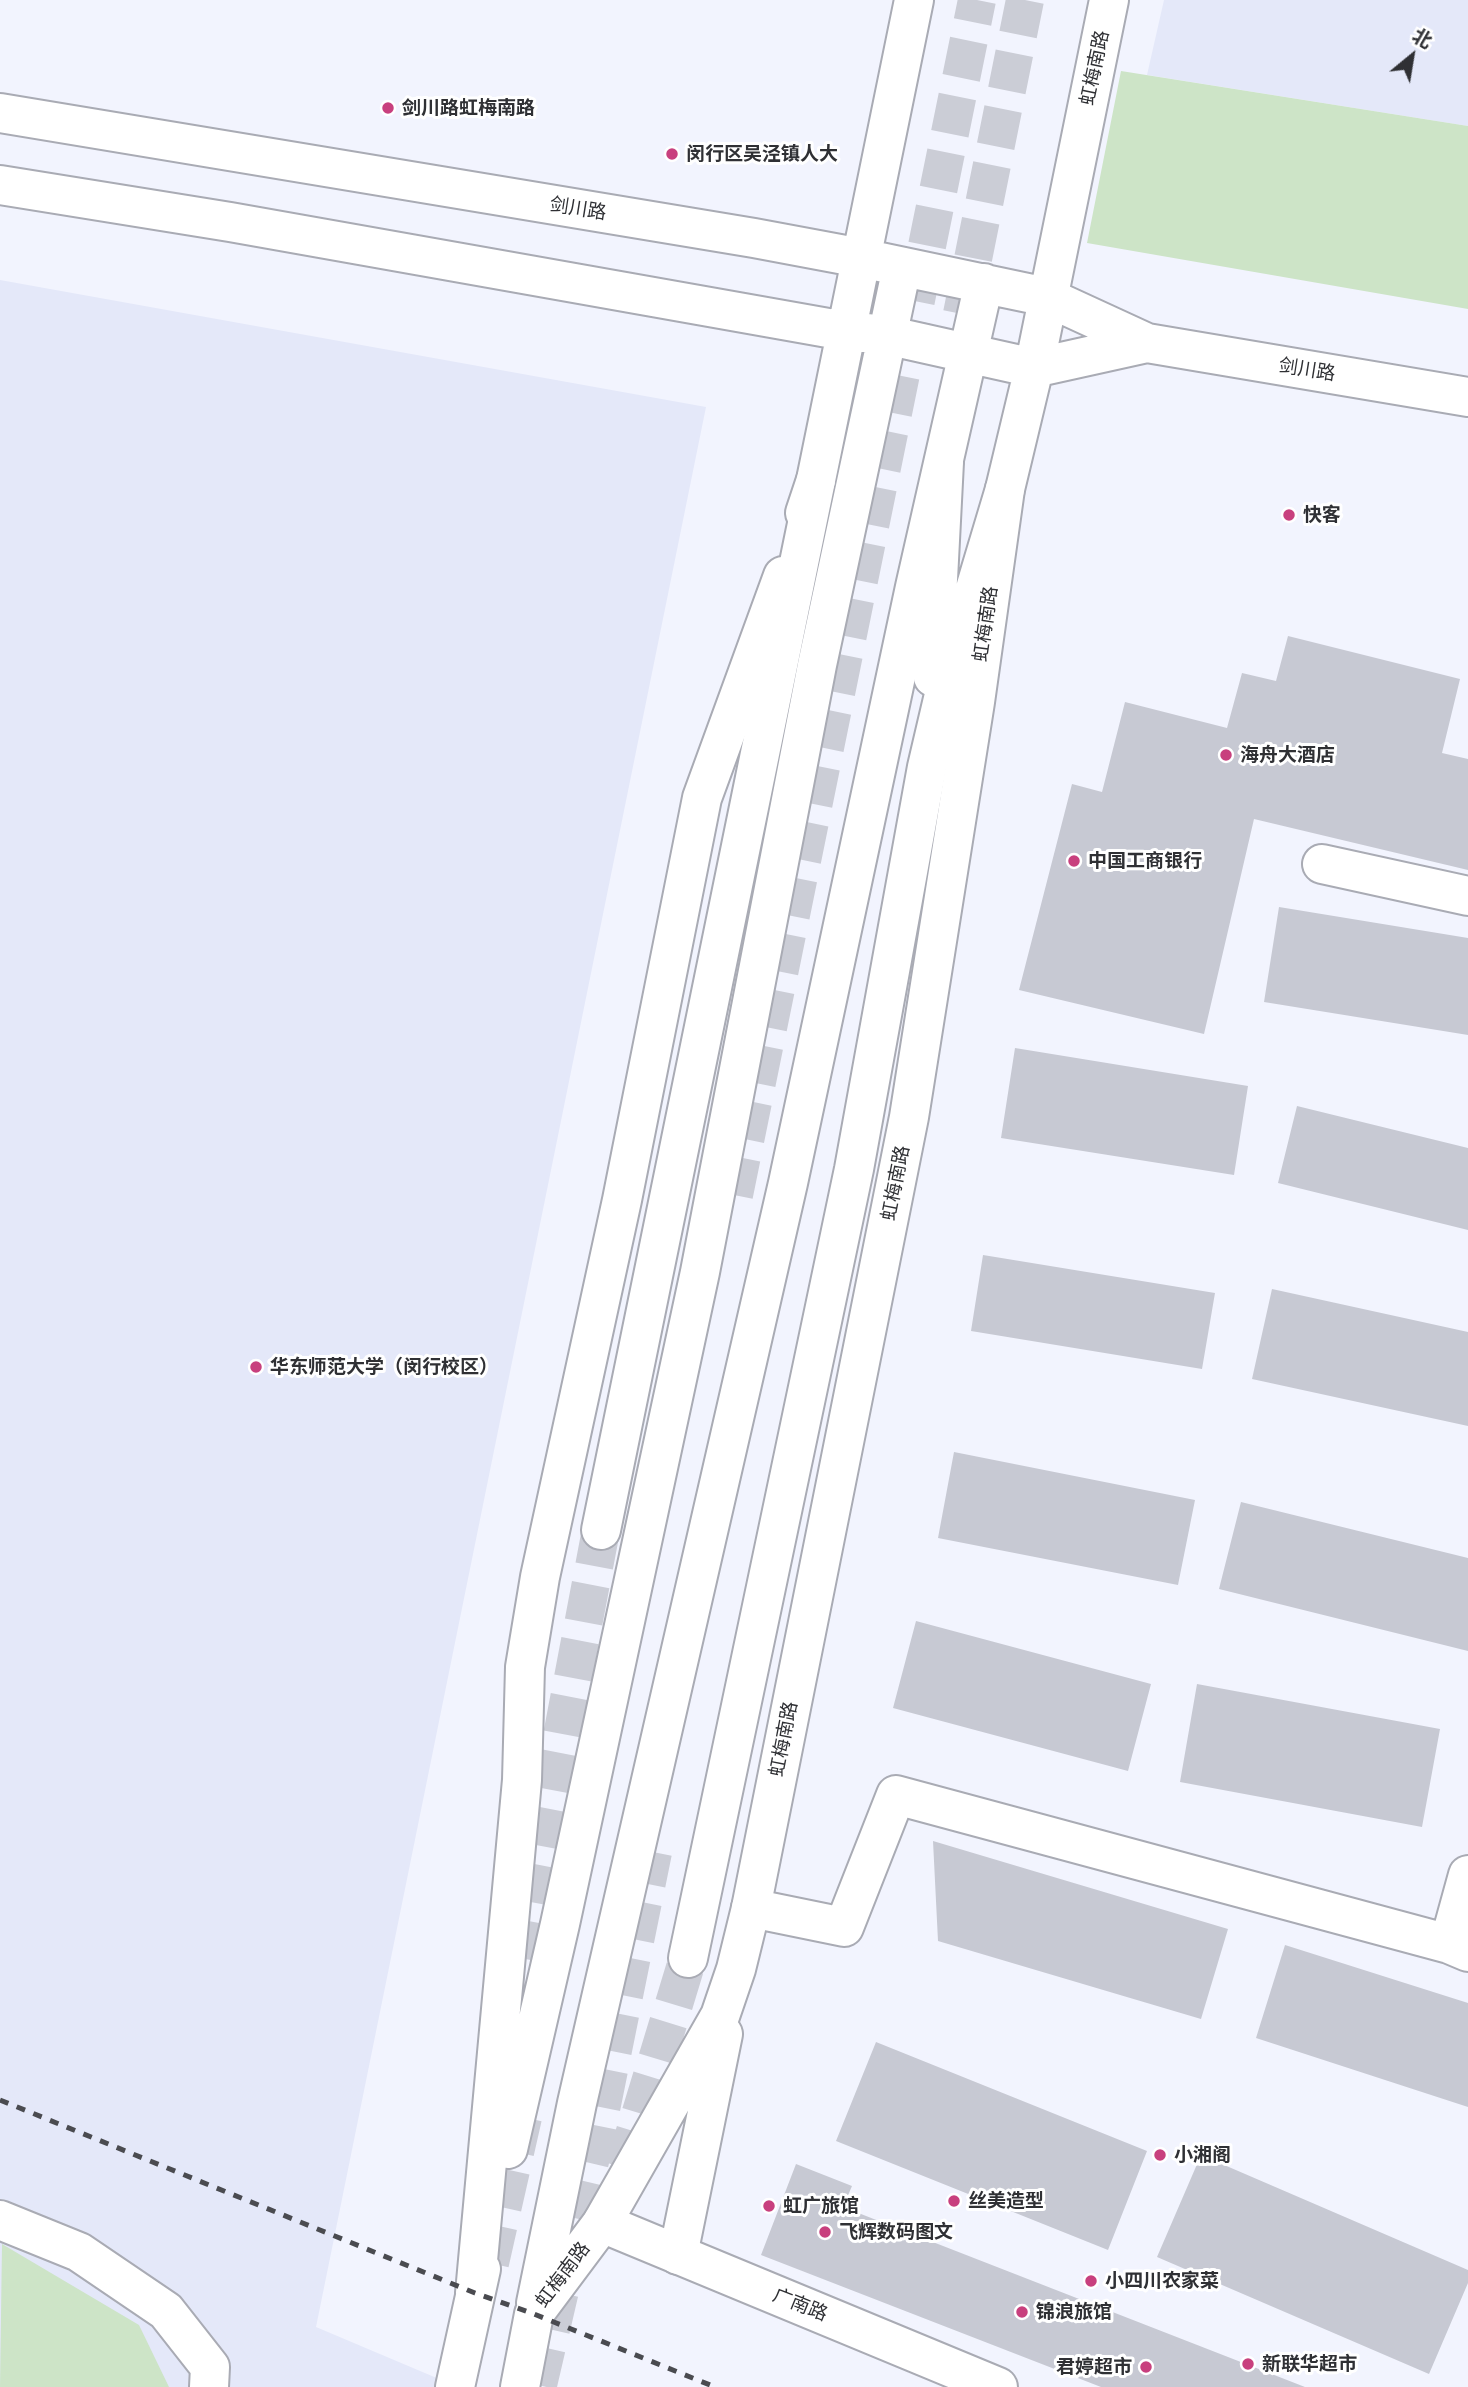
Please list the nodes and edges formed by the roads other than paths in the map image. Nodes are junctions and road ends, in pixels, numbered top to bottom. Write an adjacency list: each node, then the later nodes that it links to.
1 (914, 0): 5 (main road)
2 (1109, 0): 8 (main road, 虹梅南路)
3 (0, 113): 5 (main road, 剑川路)
4 (0, 185): 9 (main road, 剑川路)
5 (861, 258): 6 (main road, 剑川路); 9 (main road)
6 (902, 267): 7 (main road, 剑川路); 10 (main road)
7 (984, 283): 8 (main road, 剑川路); 12 (main road, 虹梅南路)
8 (1048, 297): 11 (main road, 剑川路); 13 (main road, 虹梅南路)
9 (845, 331): 10 (main road, 剑川路); 16 (main road)
10 (886, 335): 12 (main road, 剑川路); 30 (main road)
11 (1147, 343): 13 (main road, 剑川路); 14 (main road, 剑川路)
12 (969, 355): 13 (main road, 剑川路); 15 (main road, 虹梅南路)
13 (1034, 368): 17 (main road, 虹梅南路)
14 (1468, 397)
15 (944, 462): 18 (main road); 31 (main road, 虹梅南路)
16 (816, 480): 21 (main road); 30 (main road)
17 (1005, 489): 18 (main road); 23 (main road, 虹梅南路)
18 (927, 766): 25 (main road)
19 (1322, 864): 20 (main road)
20 (1468, 896)
21 (601, 1530)
22 (1468, 1875): 24 (main road)
23 (751, 1908): 24 (main road); 26 (main road, 虹梅南路)
24 (1458, 1948)
25 (688, 1958)
26 (736, 1969): 28 (main road, 虹梅南路); 29 (main road)
27 (0, 2220): 32 (main road)
28 (602, 2223): 29 (main road, 广南路); 31 (main road, 虹梅南路)
29 (678, 2255): 35 (main road, 广南路)
30 (475, 2293): 33 (main road)
31 (534, 2314): 34 (main road, 虹梅南路)
32 (209, 2387)
33 (455, 2387)
34 (520, 2387)
35 (998, 2387)

